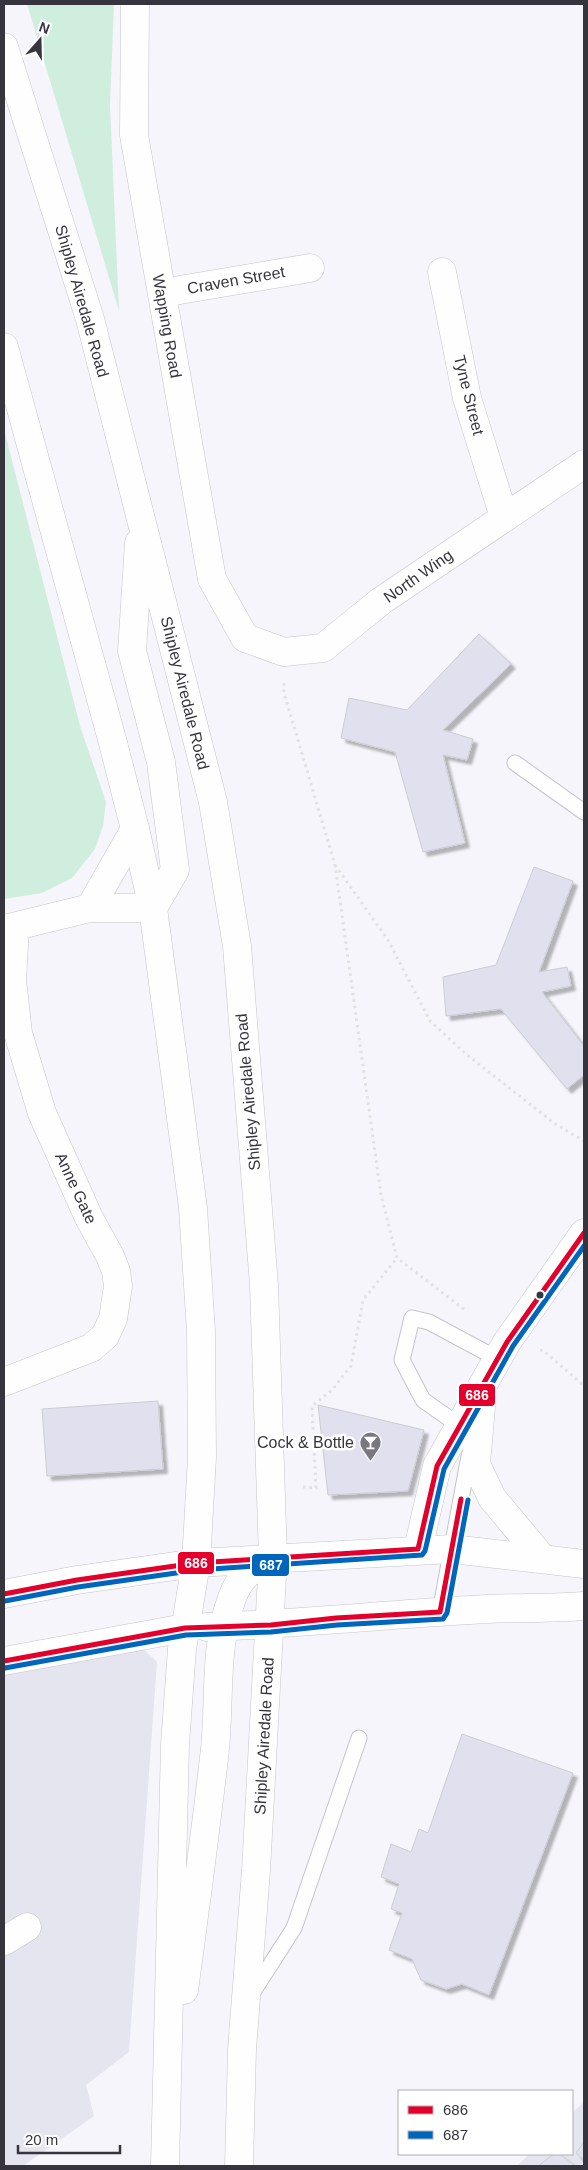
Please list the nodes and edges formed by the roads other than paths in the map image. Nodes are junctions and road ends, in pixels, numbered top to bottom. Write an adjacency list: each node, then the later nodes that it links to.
1 (135, 4): 5 (main road, Wapping Road)
2 (4, 47): 9 (main road, Shipley Airedale Road)
3 (310, 268): 5 (main road, Craven Street)
4 (442, 272): 8 (main road, Tyne Street)
5 (162, 293): 10 (main road, Wapping Road)
6 (4, 347): 13 (main road)
7 (584, 464): 8 (main road, North Wing)
8 (504, 517): 10 (main road, North Wing)
9 (141, 518): 15 (main road); 24 (main road, Shipley Airedale Road)
10 (245, 638)
11 (515, 763): 12 (lane)
12 (584, 812)
13 (136, 829): 14 (main road); 15 (main road)
14 (90, 908): 15 (main road); 16 (main road)
15 (153, 908): 26 (main road)
16 (9, 928): 19 (main road, Anne Gate)
17 (584, 1233): 18 (main road)
18 (502, 1350): 20 (main road); 21 (lane)
19 (4, 1382)
20 (483, 1386): 21 (main road); 23 (lane); 25 (main road)
21 (460, 1426): 22 (main road)
22 (418, 1549): 23 (main road); 24 (main road)
23 (452, 1549): 25 (main road); 30 (lane)
24 (274, 1558): 26 (main road); 31 (main road, Shipley Airedale Road); 32 (main road)
25 (543, 1560): 27 (main road)
26 (196, 1563): 28 (main road); 33 (main road)
27 (584, 1564)
28 (4, 1594)
29 (584, 1606): 30 (main road)
30 (440, 1612): 31 (main road)
31 (271, 1625): 32 (main road); 38 (main road, Shipley Airedale Road)
32 (224, 1626): 33 (main road); 39 (main road)
33 (185, 1628): 34 (main road); 39 (main road)
34 (4, 1660)
35 (360, 1738): 38 (lane)
36 (27, 1928): 37 (main road)
37 (4, 1941)
38 (246, 2004): 41 (main road, Shipley Airedale Road)
39 (166, 2130): 40 (main road)
40 (164, 2166)
41 (239, 2166)

